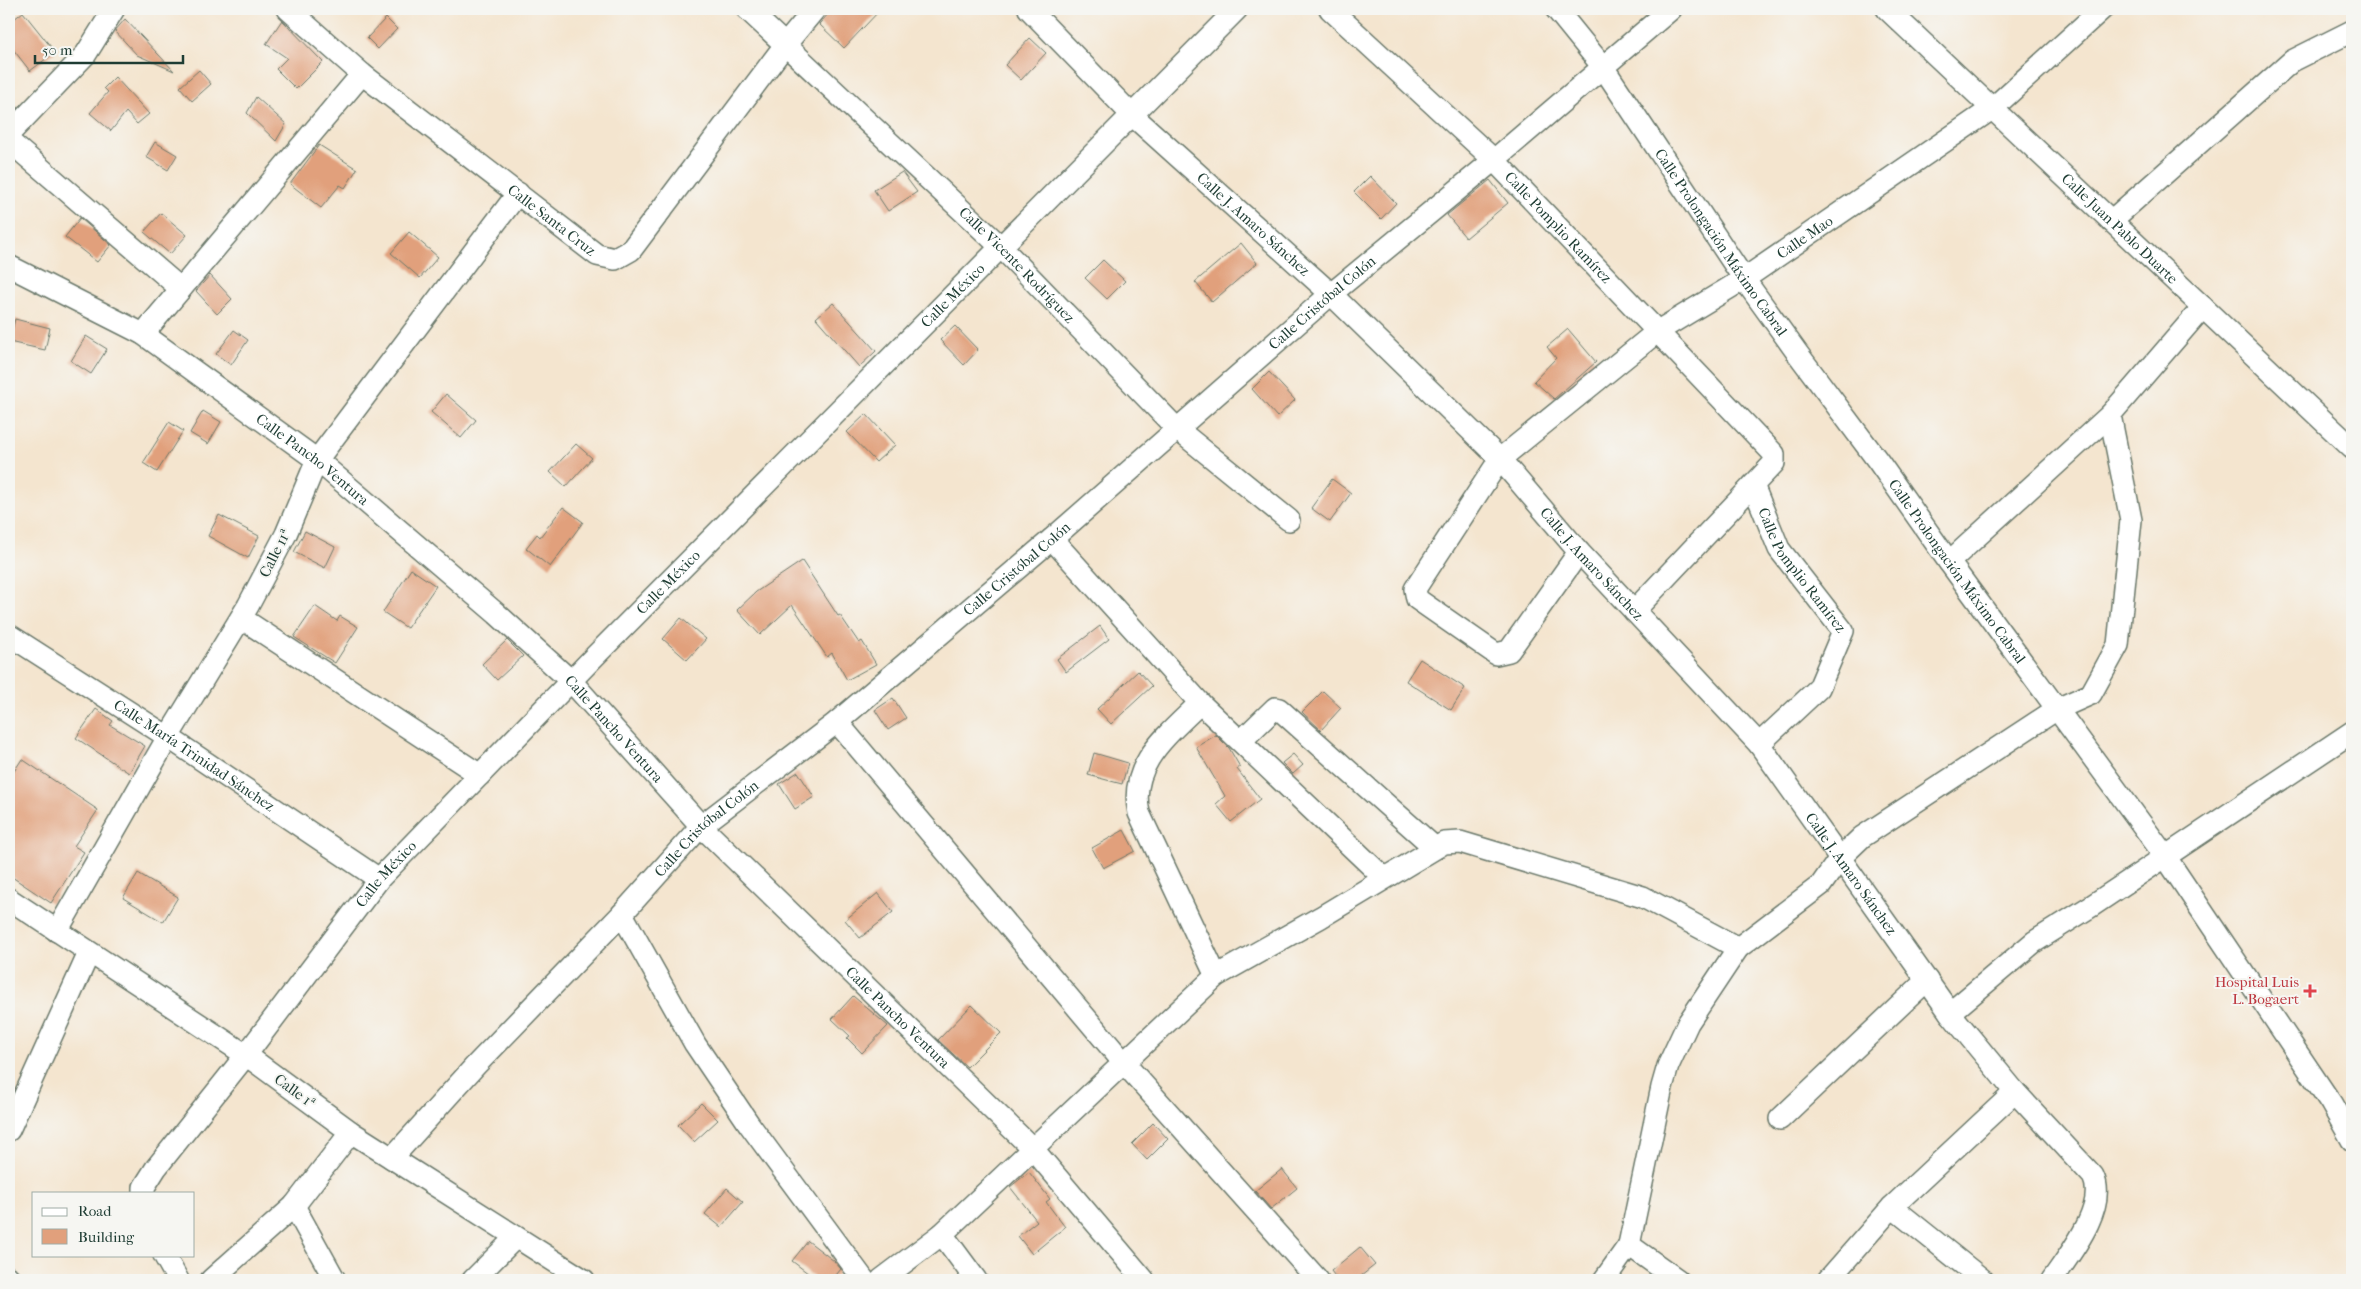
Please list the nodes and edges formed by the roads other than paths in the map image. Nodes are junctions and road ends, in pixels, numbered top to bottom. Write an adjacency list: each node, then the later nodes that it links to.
1 (114, 9): 18 (street)
2 (288, 9): 15 (street, Calle Santa Cruz)
3 (747, 9): 13 (street, Calle Vicente Rodríguez)
4 (815, 9): 13 (street, Calle Santa Cruz)
5 (1029, 9): 17 (street, Calle J. Amaro Sánchez)
6 (1237, 9): 17 (street, Calle México)
7 (1330, 9): 20 (street, Calle Pomplio Ramírez)
8 (1556, 9): 14 (street, Calle Prolongación Máximo Cabral)
9 (1671, 9): 14 (street, Calle Cristóbal Colón)
10 (1887, 9): 16 (street, Calle Juan Pablo Duarte)
11 (2102, 9): 16 (street, Calle Mao)
12 (2352, 32): 22 (street)
13 (785, 45): 21 (street, Calle Santa Cruz); 23 (street, Calle Vicente Rodríguez)
14 (1603, 67): 20 (street, Calle Cristóbal Colón); 25 (street, Calle Prolongación Máximo Cabral)
15 (362, 74): 21 (street, Calle Santa Cruz); 26 (street)
16 (1992, 108): 22 (street, Calle Juan Pablo Duarte); 25 (street, Calle Mao)
17 (1132, 115): 23 (street, Calle México); 27 (street, Calle J. Amaro Sánchez)
18 (9, 134)
19 (9, 141): 26 (street)
20 (1494, 160): 27 (street, Calle Cristóbal Colón); 29 (street, Calle Pomplio Ramírez)
21 (518, 193): 35 (street, Calle 11ª)
22 (2111, 221): 28 (street, Calle Juan Pablo Duarte)
23 (1001, 247): 32 (street, Calle Vicente Rodríguez); 44 (street, Calle México)
24 (9, 266): 30 (street, Calle Pancho Ventura)
25 (1744, 279): 29 (street, Calle Mao); 40 (street, Calle Prolongación Máximo Cabral)
26 (181, 289): 30 (street)
27 (1331, 294): 32 (street, Calle Cristóbal Colón); 34 (street, Calle J. Amaro Sánchez)
28 (2204, 307): 31 (street); 33 (street, Calle Juan Pablo Duarte)
29 (1658, 331): 34 (street, Calle Mao); 36 (street, Calle Pomplio Ramírez)
30 (143, 334): 35 (street, Calle Pancho Ventura)
31 (2110, 415): 40 (street); 46 (street)
32 (1177, 429): 37 (street, Calle Vicente Rodríguez); 38 (street, Calle Cristóbal Colón)
33 (2352, 448)
34 (1500, 459): 39 (street, Calle J. Amaro Sánchez); 39 (street, Calle Mao)
35 (317, 460): 42 (street, Calle 11ª); 44 (street, Calle Pancho Ventura)
36 (1753, 485): 41 (street); 51 (street, Calle Pomplio Ramírez)
37 (1289, 520)
38 (1052, 539): 45 (street); 47 (street, Calle Cristóbal Colón)
39 (1580, 552): 41 (street, Calle J. Amaro Sánchez)
40 (1949, 562): 46 (street, Calle Prolongación Máximo Cabral)
41 (1634, 611): 51 (street, Calle J. Amaro Sánchez)
42 (241, 618): 49 (street, Calle 11ª); 52 (street)
43 (9, 635): 49 (street, Calle María Trinidad Sánchez)
44 (571, 682): 52 (street, Calle México); 53 (street, Calle Pancho Ventura)
45 (1200, 703): 50 (street); 64 (street)
46 (2057, 709): 55 (street, Calle Prolongación Máximo Cabral); 56 (street)
47 (837, 722): 53 (street, Calle Cristóbal Colón); 68 (street)
48 (2352, 732): 55 (street)
49 (168, 737): 57 (street, Calle María Trinidad Sánchez); 61 (street, Calle 11ª)
50 (1241, 741): 54 (street); 58 (street)
51 (1758, 744): 56 (street, Calle J. Amaro Sánchez)
52 (480, 775): 57 (street, Calle México)
53 (702, 826): 60 (street, Calle Cristóbal Colón); 74 (street, Calle Pancho Ventura)
54 (1435, 848): 58 (street); 62 (street)
55 (2165, 856): 66 (street); 73 (street, Calle Prolongación Máximo Cabral)
56 (1840, 858): 62 (street); 65 (street, Calle J. Amaro Sánchez)
57 (379, 878): 67 (street, Calle México)
58 (1384, 878): 64 (street)
59 (9, 899): 61 (street, Calle 1ª)
60 (622, 914): 75 (street, Calle Cristóbal Colón); 88 (street)
61 (56, 931): 63 (street, Calle 1ª)
62 (1738, 948): 81 (street)
63 (89, 953): 67 (street, Calle 1ª); 71 (street)
64 (1216, 976): 68 (street)
65 (1927, 980): 66 (street, Calle J. Amaro Sánchez); 70 (street)
66 (1950, 1013): 69 (street, Calle J. Amaro Sánchez)
67 (246, 1055): 72 (street, Calle 1ª); 76 (street, Calle México)
68 (1124, 1063): 74 (street); 92 (street)
69 (2015, 1092): 78 (street); 97 (street, Calle J. Amaro Sánchez)
70 (1780, 1119)
71 (9, 1130)
72 (351, 1132): 75 (street, Calle 1ª); 77 (street)
73 (2352, 1140)
74 (1033, 1149): 79 (street); 91 (street, Calle Pancho Ventura)
75 (392, 1158): 80 (street, Calle 1ª)
76 (144, 1192)
77 (294, 1206): 84 (street); 85 (street)
78 (1892, 1207): 95 (street); 96 (street)
79 (942, 1234): 89 (street); 90 (street)
80 (516, 1237): 86 (street); 87 (street, Calle 1ª)
81 (1630, 1245): 93 (street); 94 (street)
82 (165, 1256): 83 (street)
83 (178, 1280)
84 (211, 1280)
85 (335, 1280)
86 (473, 1280)
87 (584, 1280)
88 (864, 1280)
89 (882, 1280)
90 (976, 1280)
91 (1144, 1280)
92 (1318, 1280)
93 (1604, 1280)
94 (1678, 1280)
95 (1828, 1280)
96 (1984, 1280)
97 (2052, 1280)

